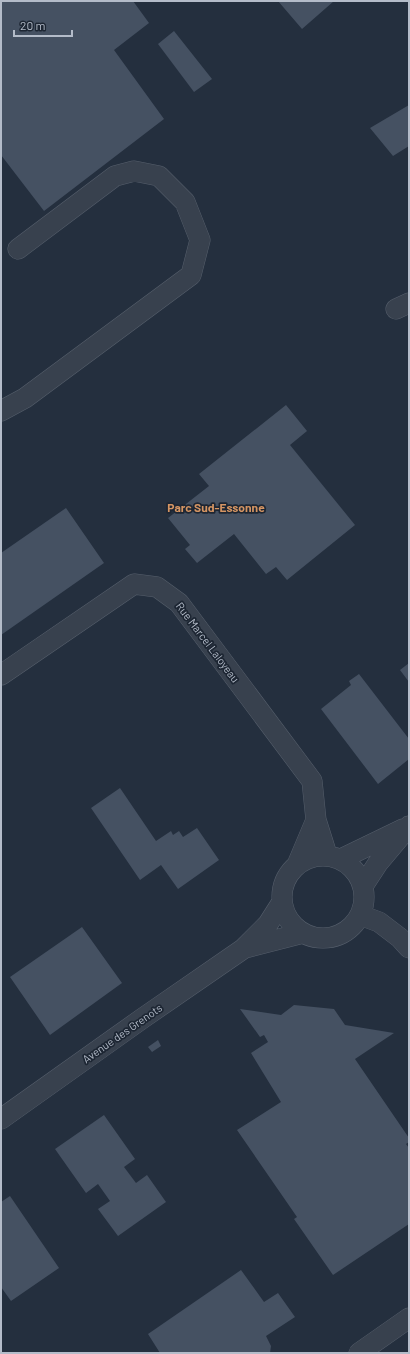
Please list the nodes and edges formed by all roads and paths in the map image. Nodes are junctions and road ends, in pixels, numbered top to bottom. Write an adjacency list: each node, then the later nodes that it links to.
1 (18, 249): 2 (street)
2 (1, 411)
3 (1, 675): 4 (street, Rue Marcel Laloyeau)
4 (316, 820): 6 (street, Rue Marcel Laloyeau); 7 (street)
5 (409, 826): 6 (street); 8 (street)
6 (334, 857): 7 (street); 8 (street)
7 (297, 865): 9 (street)
8 (364, 886): 10 (street)
9 (282, 902): 11 (street); 13 (street, Avenue des Grenots)
10 (360, 915): 11 (street); 12 (street)
11 (303, 933): 13 (street, Avenue des Grenots)
12 (409, 948)
13 (243, 949): 14 (street, Avenue des Grenots)
14 (1, 1119)
15 (409, 1318): 16 (street)
16 (358, 1353)

